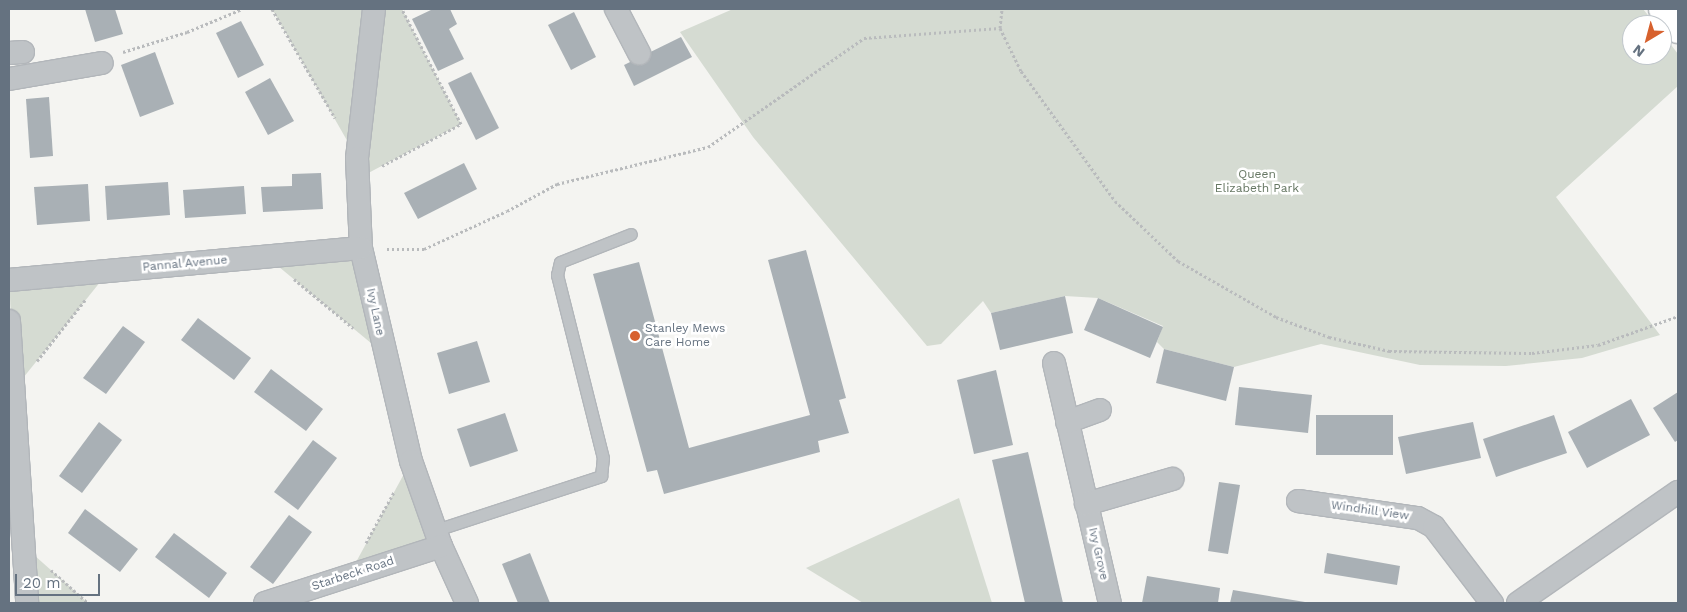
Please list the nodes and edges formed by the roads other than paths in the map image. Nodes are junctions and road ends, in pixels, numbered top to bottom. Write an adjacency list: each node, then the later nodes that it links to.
1 (374, 9): 9 (street, Ivy Lane)
2 (616, 9): 5 (street)
3 (1663, 9): 4 (street)
4 (1678, 29)
5 (639, 53)
6 (102, 63): 7 (street)
7 (9, 79)
8 (631, 234): 19 (lane)
9 (361, 248): 10 (street, Pannal Avenue); 19 (street, Ivy Lane)
10 (9, 280)
11 (9, 321): 20 (street)
12 (1054, 363): 14 (street, Ivy Grove)
13 (1100, 410): 14 (street)
14 (1067, 422): 18 (street, Ivy Grove)
15 (1172, 479): 18 (street)
16 (1678, 492): 25 (street)
17 (1298, 501): 24 (street, Windhill View)
18 (1086, 504): 23 (street, Ivy Grove)
19 (438, 538): 21 (street, Starbeck Road); 22 (street, Ivy Lane)
20 (27, 603)
21 (265, 603)
22 (467, 603)
23 (1110, 603)
24 (1492, 603)
25 (1518, 603)

